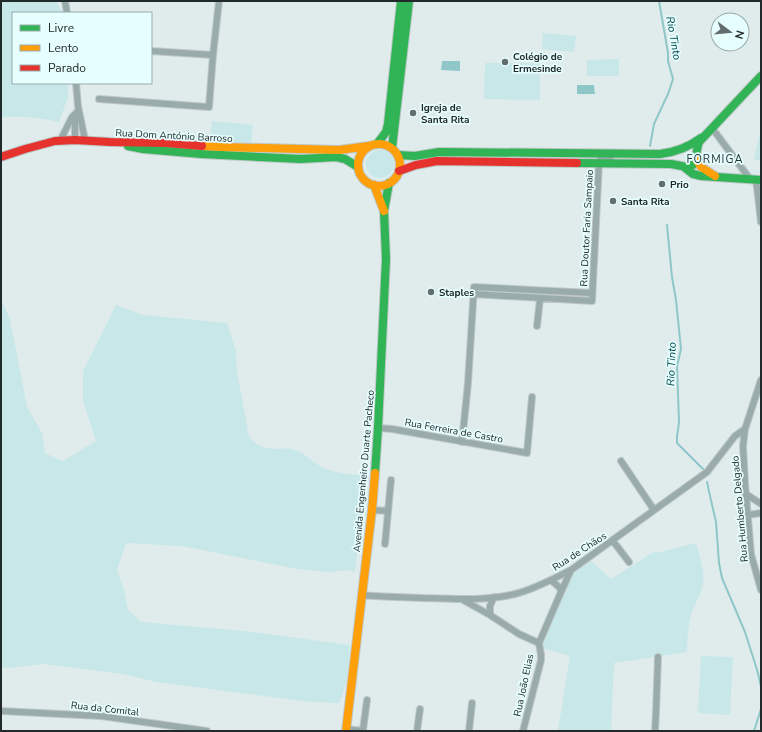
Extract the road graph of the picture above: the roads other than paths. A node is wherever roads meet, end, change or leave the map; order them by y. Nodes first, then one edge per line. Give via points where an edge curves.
1 (65, 1) edge
2 (219, 1) edge
3 (401, 1) edge
4 (409, 1) edge
5 (67, 12) edge
6 (152, 51) edge
7 (213, 55) junction
8 (761, 76) edge
9 (76, 84) edge
10 (99, 99) dead end
11 (78, 109) junction
12 (712, 128) junction
13 (704, 137) junction
14 (75, 140) junction
15 (85, 140) junction
16 (60, 141) junction
17 (110, 142) junction
18 (373, 145) junction
19 (682, 149) junction
20 (395, 151) junction
21 (579, 153) junction
22 (620, 153) junction
23 (1, 157) edge
24 (696, 157) junction
25 (599, 163) junction
26 (358, 167) junction
27 (683, 167) junction
28 (400, 171) junction
29 (720, 177) junction
30 (756, 179) edge
31 (389, 183) junction
32 (374, 185) junction
33 (384, 210) junction
34 (761, 222) edge
35 (592, 293) junction
36 (474, 294) junction
37 (540, 299) junction
38 (537, 326) dead end
39 (761, 380) edge
40 (532, 397) dead end
41 (378, 428) junction
42 (745, 429) junction
43 (462, 442) junction
44 (621, 461) dead end
45 (391, 480) dead end
46 (746, 494) junction
47 (761, 504) edge
48 (372, 510) junction
49 (654, 510) junction
50 (388, 511) junction
51 (761, 513) edge
52 (748, 515) junction
53 (613, 541) junction
54 (385, 544) dead end
55 (629, 562) dead end
56 (571, 570) junction
57 (551, 580) junction
58 (761, 590) edge
59 (561, 592) junction
60 (362, 595) junction
61 (494, 597) junction
62 (463, 600) junction
63 (490, 615) junction
64 (539, 643) junction
65 (658, 657) dead end
66 (368, 700) dead end
67 (472, 703) dead end
68 (420, 709) dead end
69 (1, 711) edge
70 (346, 730) edge
71 (207, 731) edge
72 (363, 731) edge
73 (417, 731) edge
74 (469, 731) edge
75 (523, 731) edge
76 (655, 731) edge

1 - 5 street
2 - 7 street
3 - 18 main road via 388,124 386,132
4 - 20 main road via 394,126
6 - 7 street
7 - 10 street via 209,107
8 - 12 main road
9 - 11 street
11 - 14 street
11 - 15 street
11 - 16 street
12 - 13 main road
12 - 30 street
13 - 19 main road
13 - 24 main road via 697,146
14 - 15 main road
14 - 16 main road
15 - 17 main road
16 - 23 main road
17 - 18 main road, Rua Dom António Barroso via 343,150
17 - 26 main road, Rua Dom António Barroso via 143,149 201,154 301,159 336,157
18 - 20 main road via 385,145
18 - 26 main road via 363,152
19 - 22 main road via 660,154
19 - 24 main road via 692,150
19 - 27 main road via 677,158
20 - 21 main road via 415,156 439,152
20 - 28 main road via 400,162
21 - 22 main road
21 - 25 street via 585,157 597,158
22 - 25 street via 601,158
24 - 27 main road via 693,165
24 - 29 main road via 697,163 703,169
25 - 27 main road via 671,164
25 - 28 main road via 437,162 416,165
25 - 35 street, Rua Doutor Faria Sampaio
26 - 32 main road via 366,181
27 - 29 main road via 696,175
28 - 31 main road
29 - 30 main road
30 - 34 street
31 - 32 main road via 382,186
31 - 33 main road, Avenida Engenheiro Duarte Pacheco
32 - 33 main road, Avenida Engenheiro Duarte Pacheco
33 - 41 main road, Avenida Engenheiro Duarte Pacheco via 386,259
35 - 36 street, Rua Doutor Faria Sampaio via 474,287
35 - 37 street, Rua Doutor Faria Sampaio via 592,301
36 - 37 street, Rua Doutor Faria Sampaio
36 - 43 street
37 - 38 street
39 - 42 street, Rua Humberto Delgado
40 - 43 street, Rua Ferreira de Castro via 527,453
41 - 43 street, Rua Ferreira de Castro
41 - 48 main road, Avenida Engenheiro Duarte Pacheco
42 - 46 street, Rua Humberto Delgado via 743,446
42 - 49 street, Rua de Chãos via 734,436 707,472
44 - 49 street
45 - 50 street
46 - 47 street
46 - 52 street, Rua Humberto Delgado
48 - 50 street
48 - 60 main road, Avenida Engenheiro Duarte Pacheco
49 - 53 street, Rua de Chãos
50 - 54 street
51 - 52 street
52 - 58 street, Rua Humberto Delgado via 751,554
53 - 55 street
53 - 56 street, Rua de Chãos
56 - 57 street, Rua de Chãos
56 - 59 street
57 - 59 street
57 - 61 street, Rua de Chãos via 515,594
59 - 64 street
60 - 62 street, Rua de Chãos
60 - 70 main road, Avenida Engenheiro Duarte Pacheco
61 - 62 street, Rua de Chãos
61 - 63 street
62 - 63 street
63 - 64 street via 519,634
64 - 75 street, Rua João Elias via 541,660
65 - 76 street
66 - 72 street
67 - 74 street
68 - 73 street
69 - 71 street, Rua da Comital via 101,716
70 - 72 street

